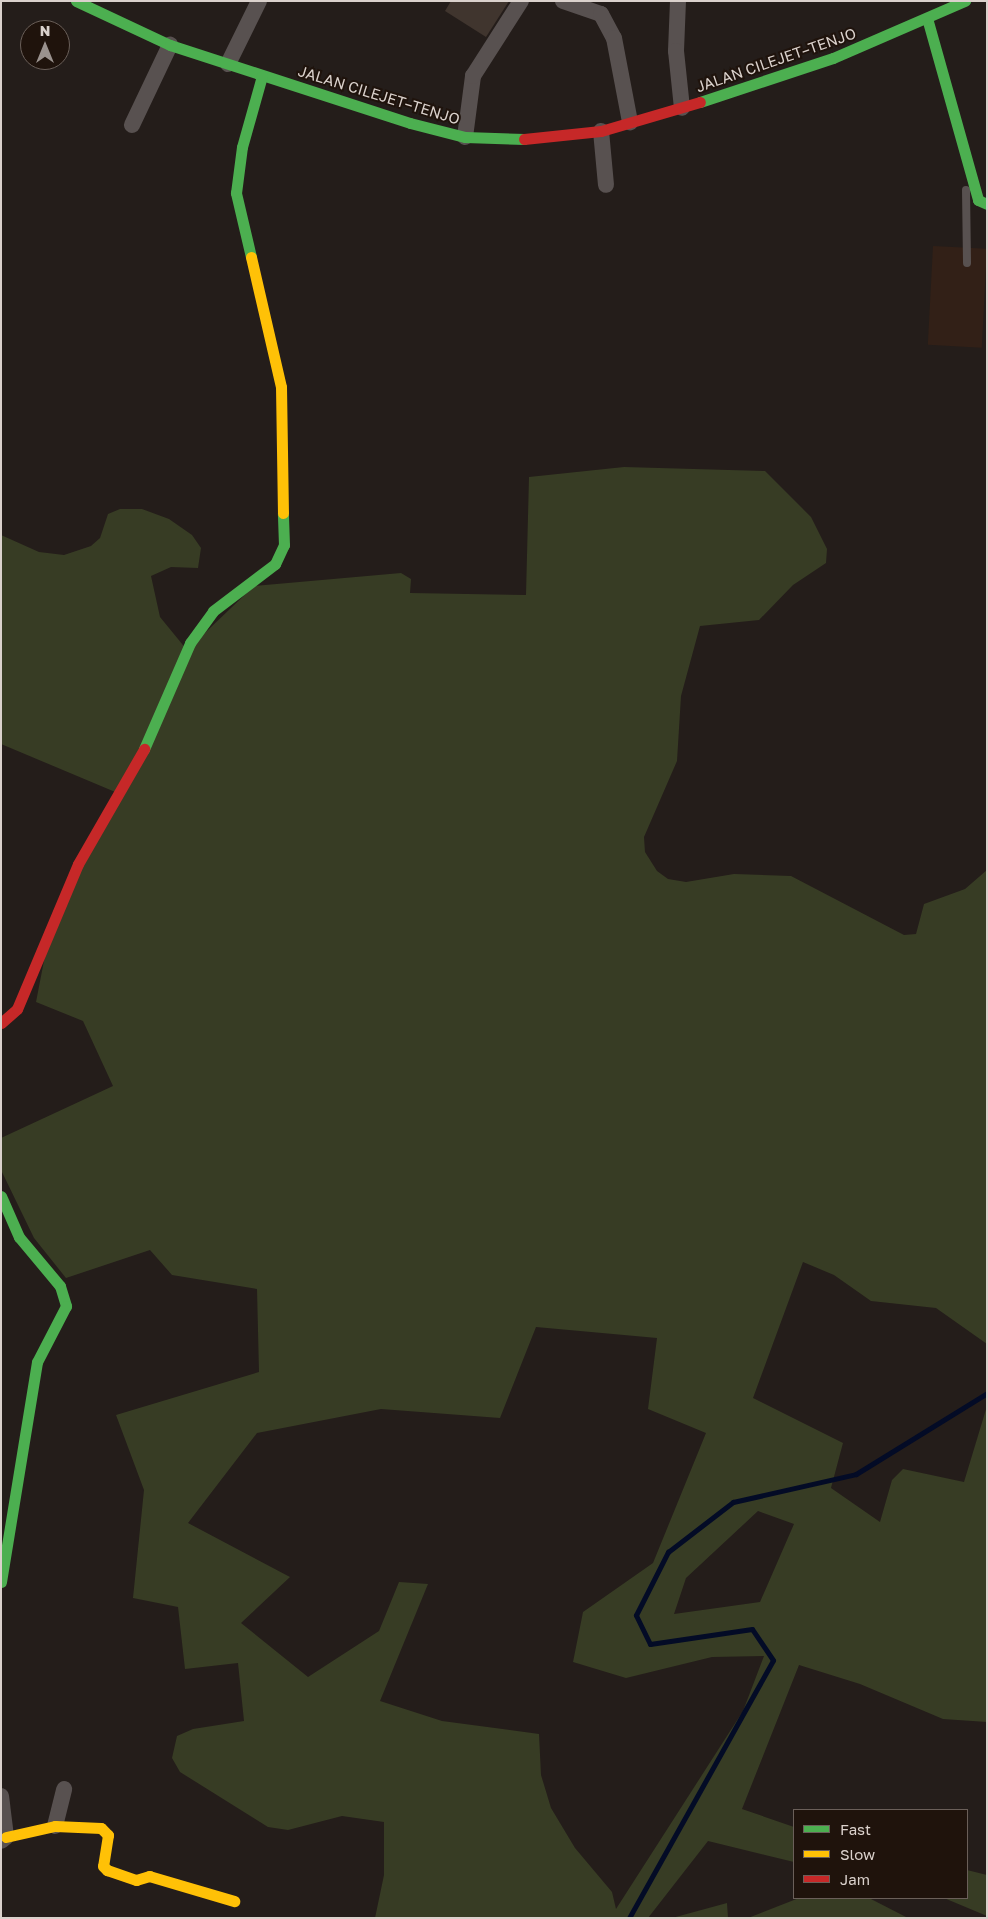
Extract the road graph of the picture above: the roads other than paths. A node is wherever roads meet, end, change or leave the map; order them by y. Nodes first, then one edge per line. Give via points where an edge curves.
1 (76, 1) edge
2 (259, 1) edge
3 (521, 1) edge
4 (563, 1) edge
5 (678, 1) edge
6 (965, 1) edge
7 (927, 18) junction
8 (170, 45) junction
9 (228, 64) junction
10 (262, 76) junction
11 (682, 108) junction
12 (630, 122) junction
13 (132, 125) dead end
14 (601, 130) junction
15 (465, 137) junction
16 (971, 177) junction
17 (606, 185) dead end
18 (987, 204) edge
19 (967, 263) dead end
20 (1, 1023) edge
21 (1, 1196) edge
22 (1, 1582) edge
23 (64, 1789) dead end
24 (1, 1796) edge
25 (55, 1826) junction
26 (4, 1839) edge
27 (234, 1901) dead end

1 - 8 street, JALAN CILEJET–TENJO
2 - 9 street
3 - 15 street via 473,76
4 - 12 street via 601,14 614,38
5 - 11 street via 676,52
6 - 7 street, JALAN CILEJET–TENJO
7 - 11 street, JALAN CILEJET–TENJO via 833,58
7 - 16 street
8 - 9 street, JALAN CILEJET–TENJO
8 - 13 street
9 - 10 street, JALAN CILEJET–TENJO
10 - 15 street, JALAN CILEJET–TENJO
10 - 20 street via 242,147 236,194 281,387 284,545 275,564 213,611 190,643 154,731 78,864 17,1009
11 - 12 street, JALAN CILEJET–TENJO
12 - 14 street, JALAN CILEJET–TENJO
14 - 15 street, JALAN CILEJET–TENJO via 516,140
14 - 17 street
16 - 18 street via 978,200
16 - 19 lane via 966,185
21 - 22 street via 19,1238 60,1286 66,1306 37,1362
23 - 25 street
24 - 26 street
25 - 26 street
25 - 27 street via 106,1831 103,1866 107,1870 136,1880 149,1876

